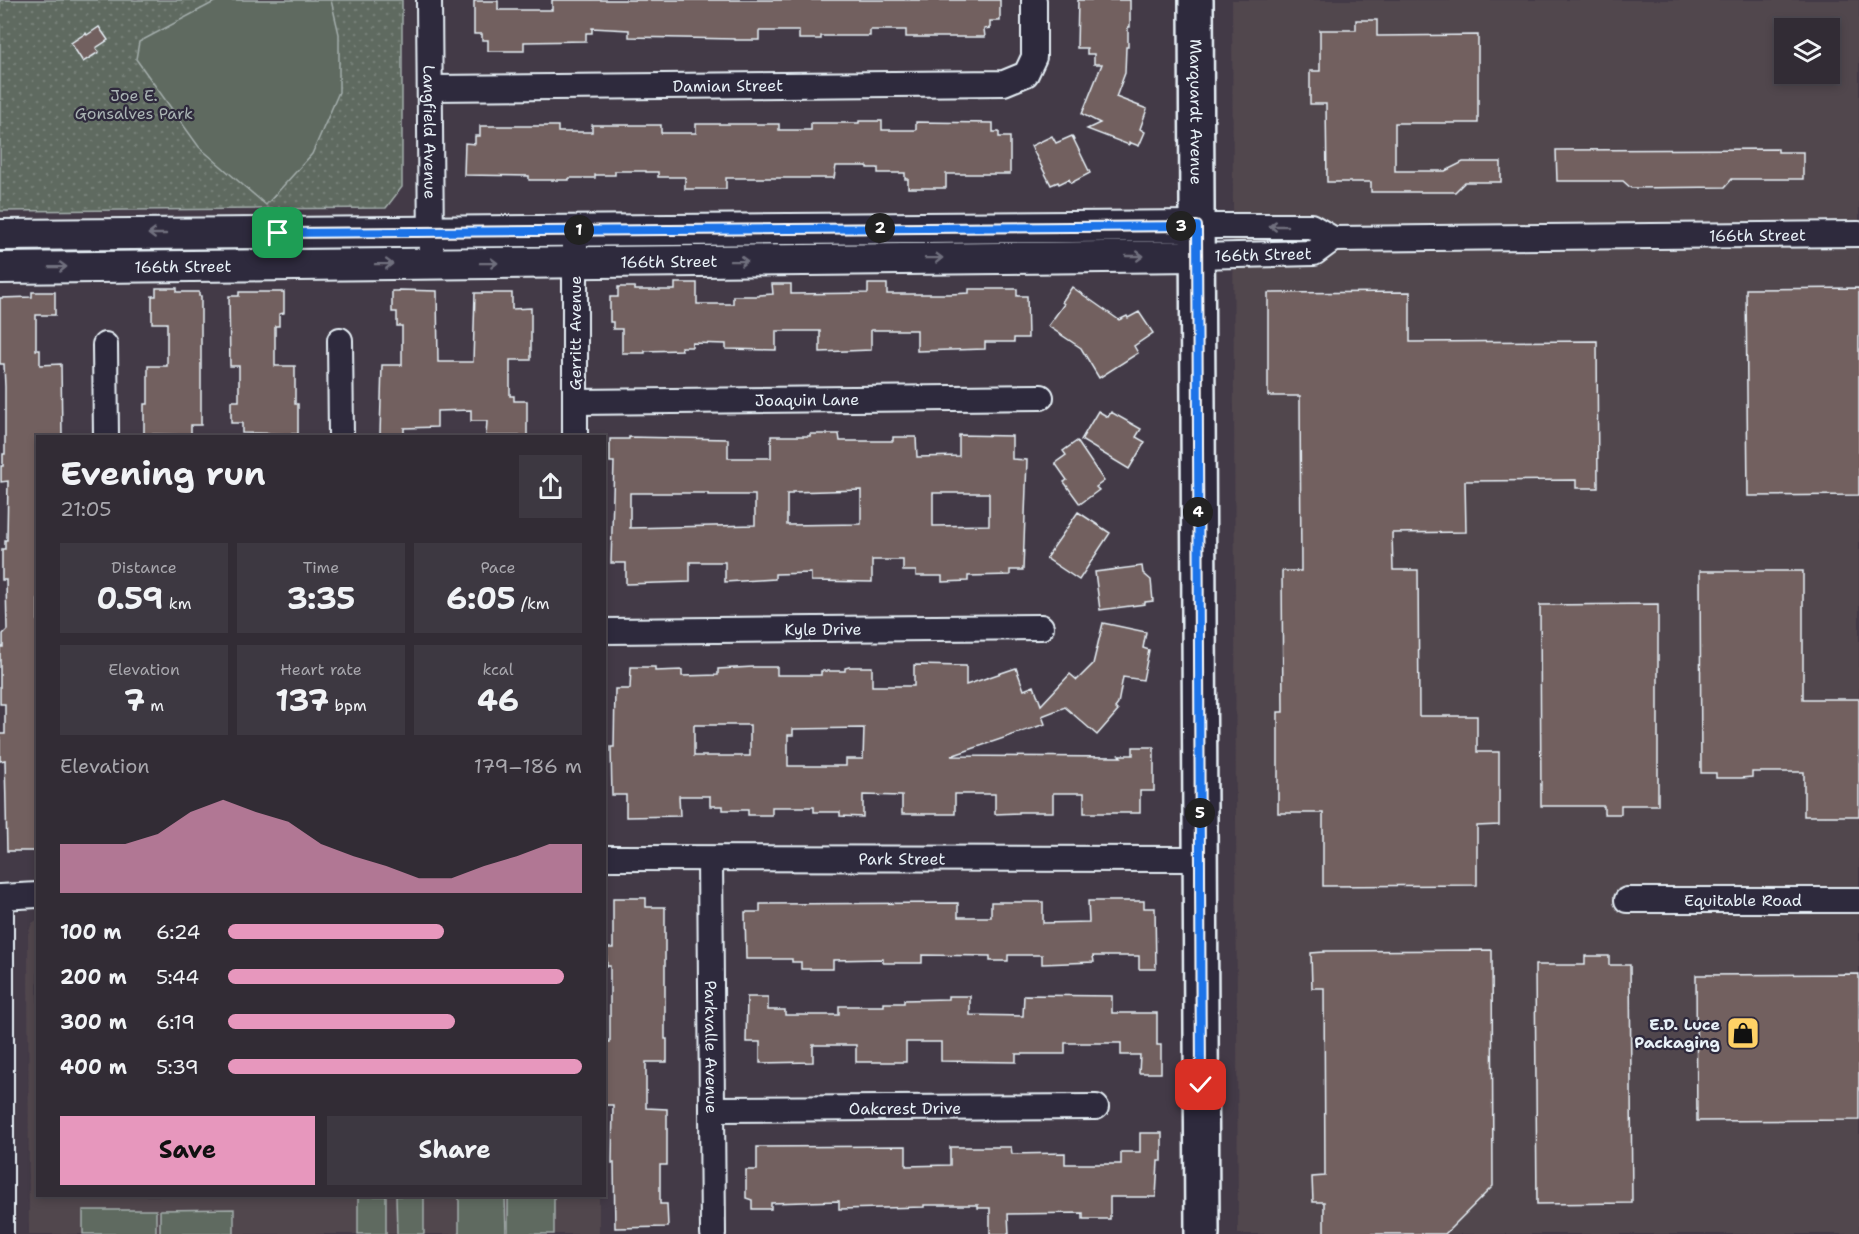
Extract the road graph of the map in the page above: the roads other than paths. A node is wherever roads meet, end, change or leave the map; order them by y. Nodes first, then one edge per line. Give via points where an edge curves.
1 (429, 0) edge
2 (1034, 0) edge
3 (1196, 0) edge
4 (430, 88) junction
5 (575, 230) junction
6 (430, 231) junction
7 (1859, 234) edge
8 (0, 235) edge
9 (1197, 241) junction
10 (575, 262) junction
11 (431, 264) junction
12 (0, 268) edge
13 (340, 340) dead end
14 (105, 345) dead end
15 (1041, 397) dead end
16 (575, 402) junction
17 (106, 435) edge
18 (341, 435) edge
19 (576, 435) edge
20 (1041, 627) dead end
21 (606, 631) edge
22 (606, 858) edge
23 (710, 859) junction
24 (1200, 859) junction
25 (36, 895) edge
26 (1, 897) edge
27 (1627, 900) dead end
28 (1859, 900) edge
29 (1096, 1107) dead end
30 (713, 1109) junction
31 (1, 1234) edge
32 (713, 1234) edge
33 (1202, 1234) edge

1 - 4 street, Langfield Avenue
2 - 4 street, Damian Street via 1034,57 1026,74 1004,83
3 - 9 main road, Marquardt Avenue
4 - 6 street, Langfield Avenue
5 - 6 street, 166th Street
5 - 9 street, 166th Street
5 - 10 street, Gerritt Avenue
6 -> 8 street, 166th Street
6 - 11 street, Langfield Avenue
7 - 9 street, 166th Street via 1333,239 1311,226
10 -> 9 street, 166th Street
9 - 24 main road, Marquardt Avenue
11 -> 10 street, 166th Street
10 - 16 street, Gerritt Avenue
12 -> 11 street, 166th Street
13 - 18 street
14 - 17 street
15 - 16 street, Joaquin Lane
16 - 19 street, Gerritt Avenue
20 - 21 street, Kyle Drive
22 - 23 street, Park Street
23 - 24 street, Park Street
23 - 30 street, Parkvalle Avenue
24 - 33 main road, Marquardt Avenue
25 - 26 street
26 - 31 street
27 - 28 street, Equitable Road
29 - 30 street, Oakcrest Drive
30 - 32 street, Parkvalle Avenue

